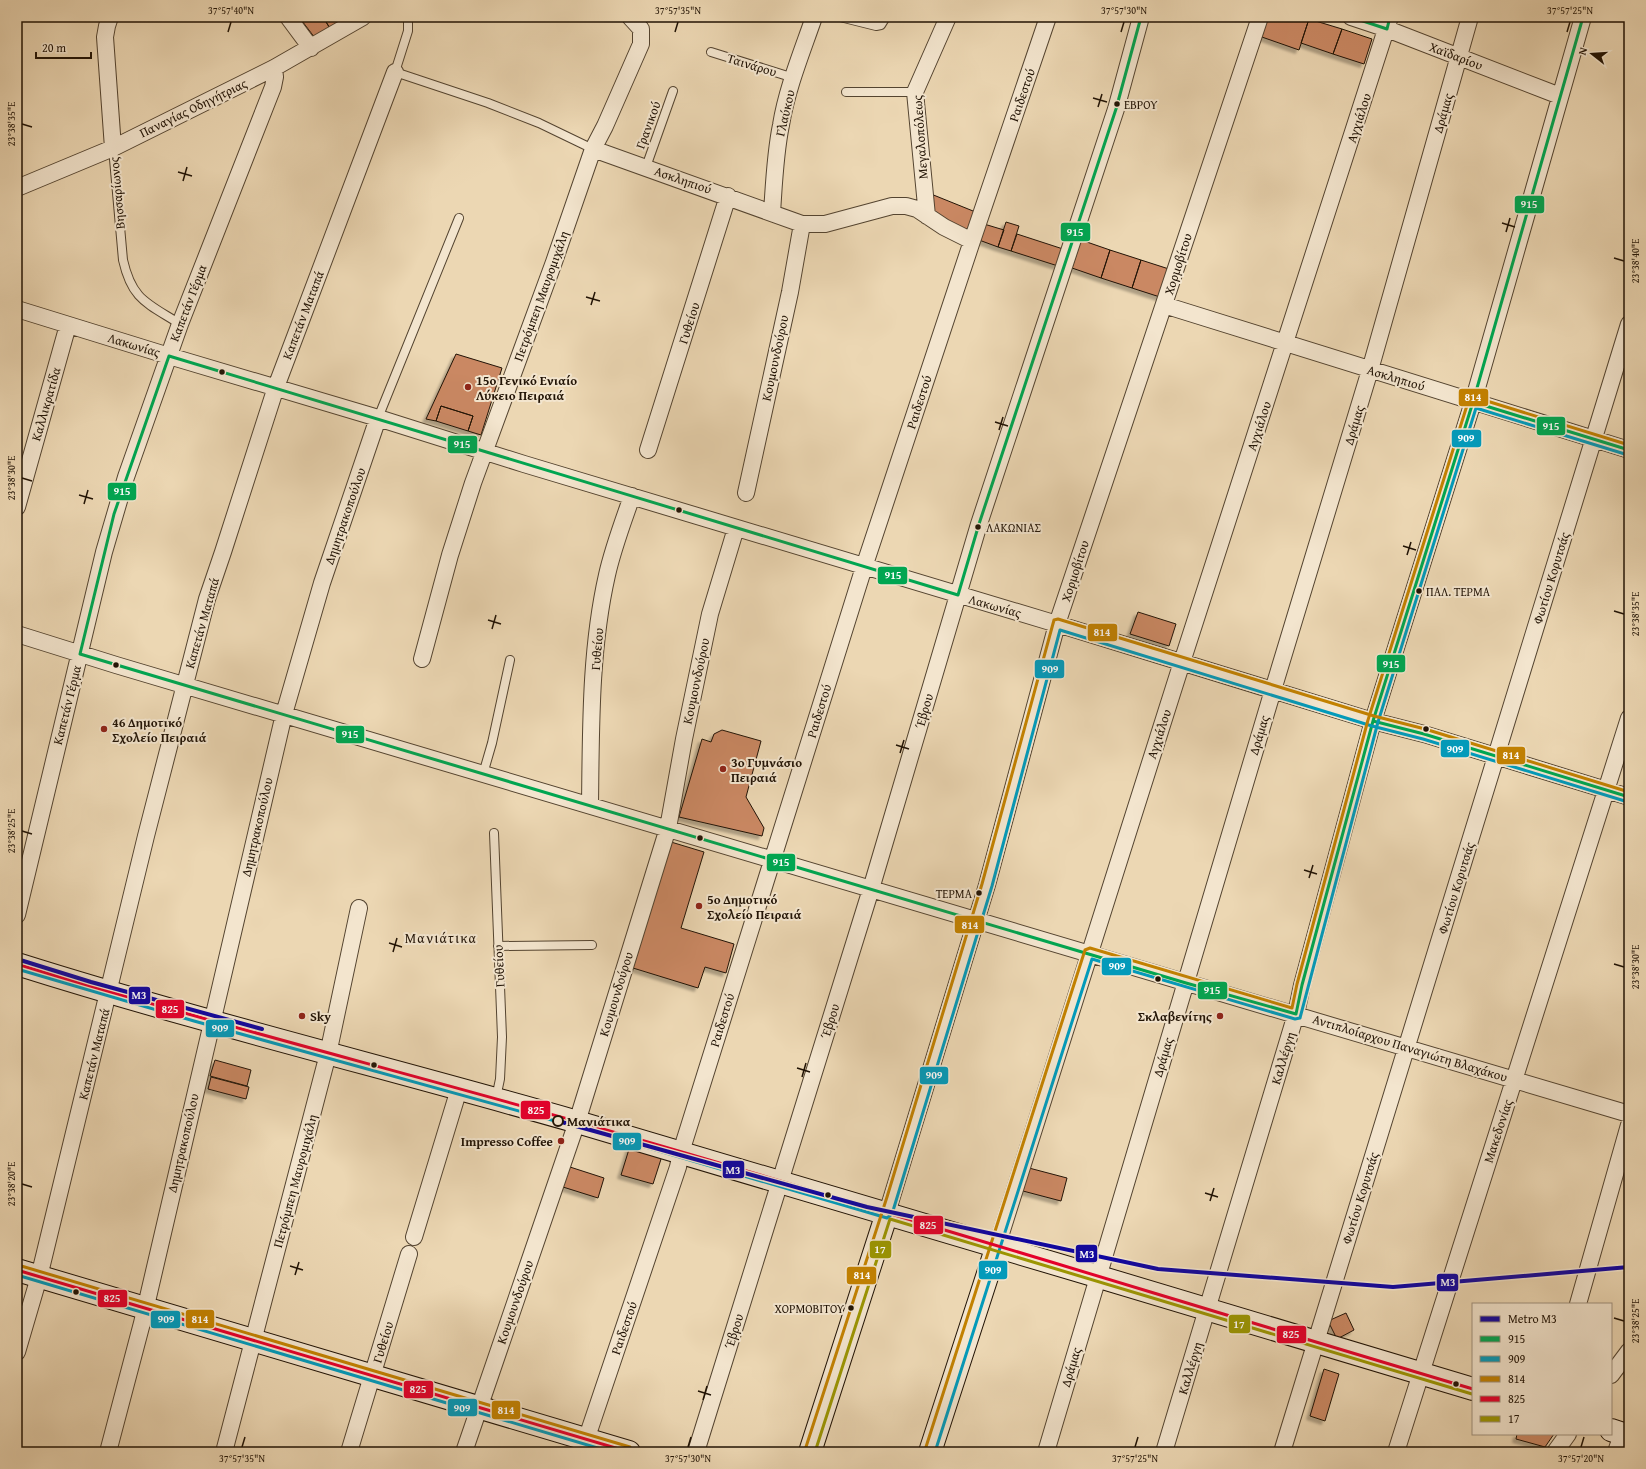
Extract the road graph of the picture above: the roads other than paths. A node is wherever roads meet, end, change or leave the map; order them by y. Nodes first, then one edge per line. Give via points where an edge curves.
1 (110, 17) edge
2 (288, 17) edge
3 (363, 17) edge
4 (408, 17) edge
5 (814, 17) edge
6 (840, 17) edge
7 (886, 17) edge
8 (948, 17) edge
9 (1048, 17) edge
10 (1141, 17) edge
11 (1260, 17) edge
12 (1351, 17) edge
13 (1470, 17) edge
14 (1584, 17) edge
15 (636, 23) edge
16 (1388, 23) edge
17 (311, 48) junction
18 (711, 52) dead end
19 (1459, 57) junction
20 (274, 68) junction
21 (395, 72) junction
22 (794, 78) junction
23 (673, 91) dead end
24 (846, 92) dead end
25 (915, 92) junction
26 (1560, 96) junction
27 (113, 148) junction
28 (593, 149) junction
29 (646, 167) junction
30 (17, 188) edge
31 (728, 196) junction
32 (772, 213) junction
33 (927, 216) junction
34 (459, 218) dead end
35 (802, 224) junction
36 (972, 242) junction
37 (1164, 305) junction
38 (17, 309) edge
39 (180, 324) junction
40 (1629, 324) edge
41 (68, 325) junction
42 (1286, 343) junction
43 (169, 356) junction
44 (1370, 370) junction
45 (276, 387) junction
46 (1473, 402) junction
47 (378, 418) junction
48 (1594, 440) junction
49 (648, 450) dead end
50 (1629, 450) edge
51 (485, 451) junction
52 (746, 493) dead end
53 (632, 496) junction
54 (17, 507) edge
55 (736, 528) junction
56 (864, 567) junction
57 (958, 595) junction
58 (1057, 624) junction
59 (17, 634) edge
60 (80, 654) junction
61 (422, 659) dead end
62 (510, 660) dead end
63 (1182, 662) junction
64 (185, 685) junction
65 (1273, 690) junction
66 (284, 714) junction
67 (1629, 718) edge
68 (1373, 721) junction
69 (1496, 756) junction
70 (483, 774) junction
71 (1606, 790) junction
72 (1629, 797) edge
73 (590, 805) junction
74 (668, 828) junction
75 (494, 833) dead end
76 (773, 859) junction
77 (871, 889) junction
78 (359, 908) dead end
79 (17, 915) edge
80 (977, 920) junction
81 (592, 945) dead end
82 (498, 946) junction
83 (1089, 954) junction
84 (17, 964) edge
85 (1186, 983) junction
86 (109, 993) junction
87 (1296, 1014) junction
88 (211, 1021) junction
89 (1406, 1047) junction
90 (328, 1054) junction
91 (1515, 1079) junction
92 (459, 1089) junction
93 (496, 1099) junction
94 (1629, 1114) edge
95 (577, 1122) junction
96 (1629, 1125) edge
97 (681, 1152) junction
98 (780, 1180) junction
99 (887, 1213) junction
100 (414, 1237) dead end
101 (997, 1246) junction
102 (409, 1254) dead end
103 (17, 1270) edge
104 (1098, 1276) junction
105 (40, 1277) junction
106 (1578, 1303) edge
107 (145, 1308) junction
108 (1208, 1309) junction
109 (254, 1340) junction
110 (1316, 1342) junction
111 (1629, 1351) edge
112 (17, 1352) edge
113 (1421, 1374) junction
114 (372, 1375) junction
115 (1612, 1375) edge
116 (1472, 1389) edge
117 (479, 1407) junction
118 (1567, 1435) edge
119 (584, 1446) edge
120 (108, 1452) edge
121 (224, 1452) edge
122 (349, 1452) edge
123 (464, 1452) edge
124 (629, 1452) edge
125 (696, 1452) edge
126 (810, 1452) edge
127 (930, 1452) edge
128 (1046, 1452) edge
129 (1164, 1452) edge
130 (1282, 1452) edge
131 (1396, 1452) edge
132 (1555, 1452) edge

1 - 27 street, Βησσαρίωνος via 105,37
2 - 17 street
3 - 17 street, Παναγίας Οδηγήτριας
4 - 21 lane via 408,30
5 - 22 street, Γλαύκου
6 - 7 lane via 876,26 881,25
8 - 25 street, Μεγαλοπόλεως
9 - 36 street, Ραιδεστού
10 - 57 street, Έβρου via 1116,109
11 - 37 street, Χορμοβίτου
12 - 16 street, Χαϊδαρίου
13 - 19 street, Δράμας
14 - 26 street, Καλλέργη
15 - 28 street, Πετρόμπεη Μαυρομιχάλη via 641,44 639,50
16 - 19 street, Χαϊδαρίου
16 - 42 street, Αγχιάλου
17 - 20 street, Παναγίας Οδηγήτριας
18 - 22 lane, Ταινάρου
19 - 26 street, Χαϊδαρίου
19 - 44 street, Δράμας
20 - 27 street, Παναγίας Οδηγήτριας
20 - 39 street, Καπετάν Γέρμα via 273,88
21 - 28 lane, Ασκληπιού via 488,103 539,123
21 - 45 street, Καπετάν Ματαπά
22 - 32 street, Γλαύκου via 781,125
23 - 29 lane, Γρανικού
24 - 25 lane
25 - 33 street, Μεγαλοπόλεως
26 - 46 street, Καλλέργη
27 - 30 street, Παναγίας Οδηγήτριας
27 - 39 lane, Βησσαρίωνος via 126,276 140,299
28 - 29 street, Ασκληπιού
28 - 51 street, Πετρόμπεη Μαυρομιχάλη
29 - 31 street, Ασκληπιού
31 - 32 street, Ασκληπιού
31 - 49 street, Γυθείου
32 - 35 street, Ασκληπιού
33 - 35 street, Ασκληπιού via 917,209 892,206 824,224
33 - 36 street, Ασκληπιού
34 - 47 lane, Δημητρακοπούλου
35 - 52 street, Κουμουνδούρου via 790,292
36 - 56 street, Ραιδεστού
37 - 42 street, Ασκληπιού
37 - 58 street, Χορμοβίτου
38 - 41 street, Λακωνίας
39 - 43 street, Καπετάν Γέρμα
40 - 48 street, Φωτίου Κορυτσάς
41 - 43 street, Λακωνίας
41 - 54 street, Καλλικρατίδα
42 - 44 street, Ασκληπιού
42 - 63 street, Αγχιάλου
43 - 45 street, Λακωνίας
43 - 60 street, Καπετάν Γέρμα via 114,514
44 - 46 street, Ασκληπιού
44 - 65 street, Δράμας
45 - 47 street, Λακωνίας
45 - 64 street, Καπετάν Ματαπά via 207,599
46 - 48 street, Ασκληπιού
46 - 68 street, Καλλέργη
47 - 51 street, Λακωνίας
47 - 66 street, Δημητρακοπούλου via 322,583
48 - 50 street, Ασκληπιού
48 - 69 street, Φωτίου Κορυτσάς
51 - 53 street, Λακωνίας
51 - 61 street, Πετρόμπεη Μαυρομιχάλη via 462,514
53 - 55 street, Λακωνίας
53 - 73 street, Γυθείου via 608,574 597,636
55 - 56 street, Λακωνίας
55 - 74 street, Κουμουνδούρου via 710,614
56 - 57 street, Λακωνίας
56 - 76 street, Ραιδεστού
57 - 58 street, Λακωνίας
57 - 77 street, Έβρου
58 - 63 street, Λακωνίας
58 - 80 street, Χορμοβίτου
59 - 60 street, Αντιπλοίαρχου Παναγιώτη Βλαχάκου
60 - 64 street, Αντιπλοίαρχου Παναγιώτη Βλαχάκου
60 - 79 street, Καπετάν Γέρμα
62 - 70 lane
63 - 65 street, Λακωνίας
63 - 83 street, Αγχιάλου
64 - 66 street, Αντιπλοίαρχου Παναγιώτη Βλαχάκου
64 - 86 street, Καπετάν Ματαπά
65 - 68 street, Λακωνίας
65 - 85 street, Δράμας
66 - 70 street, Αντιπλοίαρχου Παναγιώτη Βλαχάκου
66 - 88 street, Δημητρακοπούλου
67 - 71 street, Μακεδονίας
68 - 69 street, Λακωνίας
68 - 87 street, Καλλέργη
69 - 71 street, Λακωνίας
69 - 89 street, Φωτίου Κορυτσάς
70 - 73 street, Αντιπλοίαρχου Παναγιώτη Βλαχάκου
71 - 72 street, Λακωνίας
71 - 91 street, Μακεδονίας
73 - 74 street, Αντιπλοίαρχου Παναγιώτη Βλαχάκου
74 - 76 street, Αντιπλοίαρχου Παναγιώτη Βλαχάκου
74 - 95 street, Κουμουνδούρου
75 - 82 lane, Γυθείου
76 - 77 street, Αντιπλοίαρχου Παναγιώτη Βλαχάκου
76 - 97 street, Ραιδεστού
77 - 80 street, Αντιπλοίαρχου Παναγιώτη Βλαχάκου
77 - 98 street, Έβρου
78 - 90 street, Πετρόμπεη Μαυρομιχάλη
80 - 83 street, Αντιπλοίαρχου Παναγιώτη Βλαχάκου
80 - 99 street, Χορμοβίτου
81 - 82 lane
82 - 93 lane, Γυθείου via 502,1060
83 - 85 street, Αντιπλοίαρχου Παναγιώτη Βλαχάκου
83 - 101 street, Αγχιάλου
84 - 86 street
85 - 87 street, Αντιπλοίαρχου Παναγιώτη Βλαχάκου
85 - 104 street, Δράμας
86 - 88 street
86 - 105 street, Καπετάν Ματαπά
87 - 89 street, Αντιπλοίαρχου Παναγιώτη Βλαχάκου
87 - 108 street, Καλλέργη
88 - 90 street
88 - 107 street, Δημητρακοπούλου
89 - 91 street, Αντιπλοίαρχου Παναγιώτη Βλαχάκου
89 - 110 street, Φωτίου Κορυτσάς
90 - 92 street
90 - 109 street, Πετρόμπεη Μαυρομιχάλη
91 - 94 street, Αντιπλοίαρχου Παναγιώτη Βλαχάκου
91 - 113 street, Μακεδονίας
92 - 93 street
92 - 100 street
93 - 95 street
95 - 97 street
95 - 117 street, Κουμουνδούρου
96 - 106 street
97 - 98 street
97 - 119 street, Ραιδεστού
98 - 99 street
98 - 125 street, Έβρου
99 - 101 street
99 - 126 street, Χορμοβίτου
101 - 104 street
101 - 127 street, Αγχιάλου
102 - 114 street, Γυθείου
103 - 105 street
104 - 108 street
104 - 128 street, Δράμας
105 - 107 street
105 - 112 street, Καπετάν Ματαπά
107 - 109 street
107 - 120 street, Δημητρακοπούλου
108 - 110 street
108 - 129 street, Καλλέργη
109 - 114 street
109 - 121 street, Πετρόμπεη Μαυρομιχάλη
110 - 113 street
110 - 130 street, Φωτίου Κορυτσάς
111 - 115 street
113 - 116 street
113 - 131 street, Μακεδονίας
114 - 117 street
114 - 122 street, Γυθείου
117 - 119 street
117 - 123 street, Κουμουνδούρου
118 - 132 street
119 - 124 street

